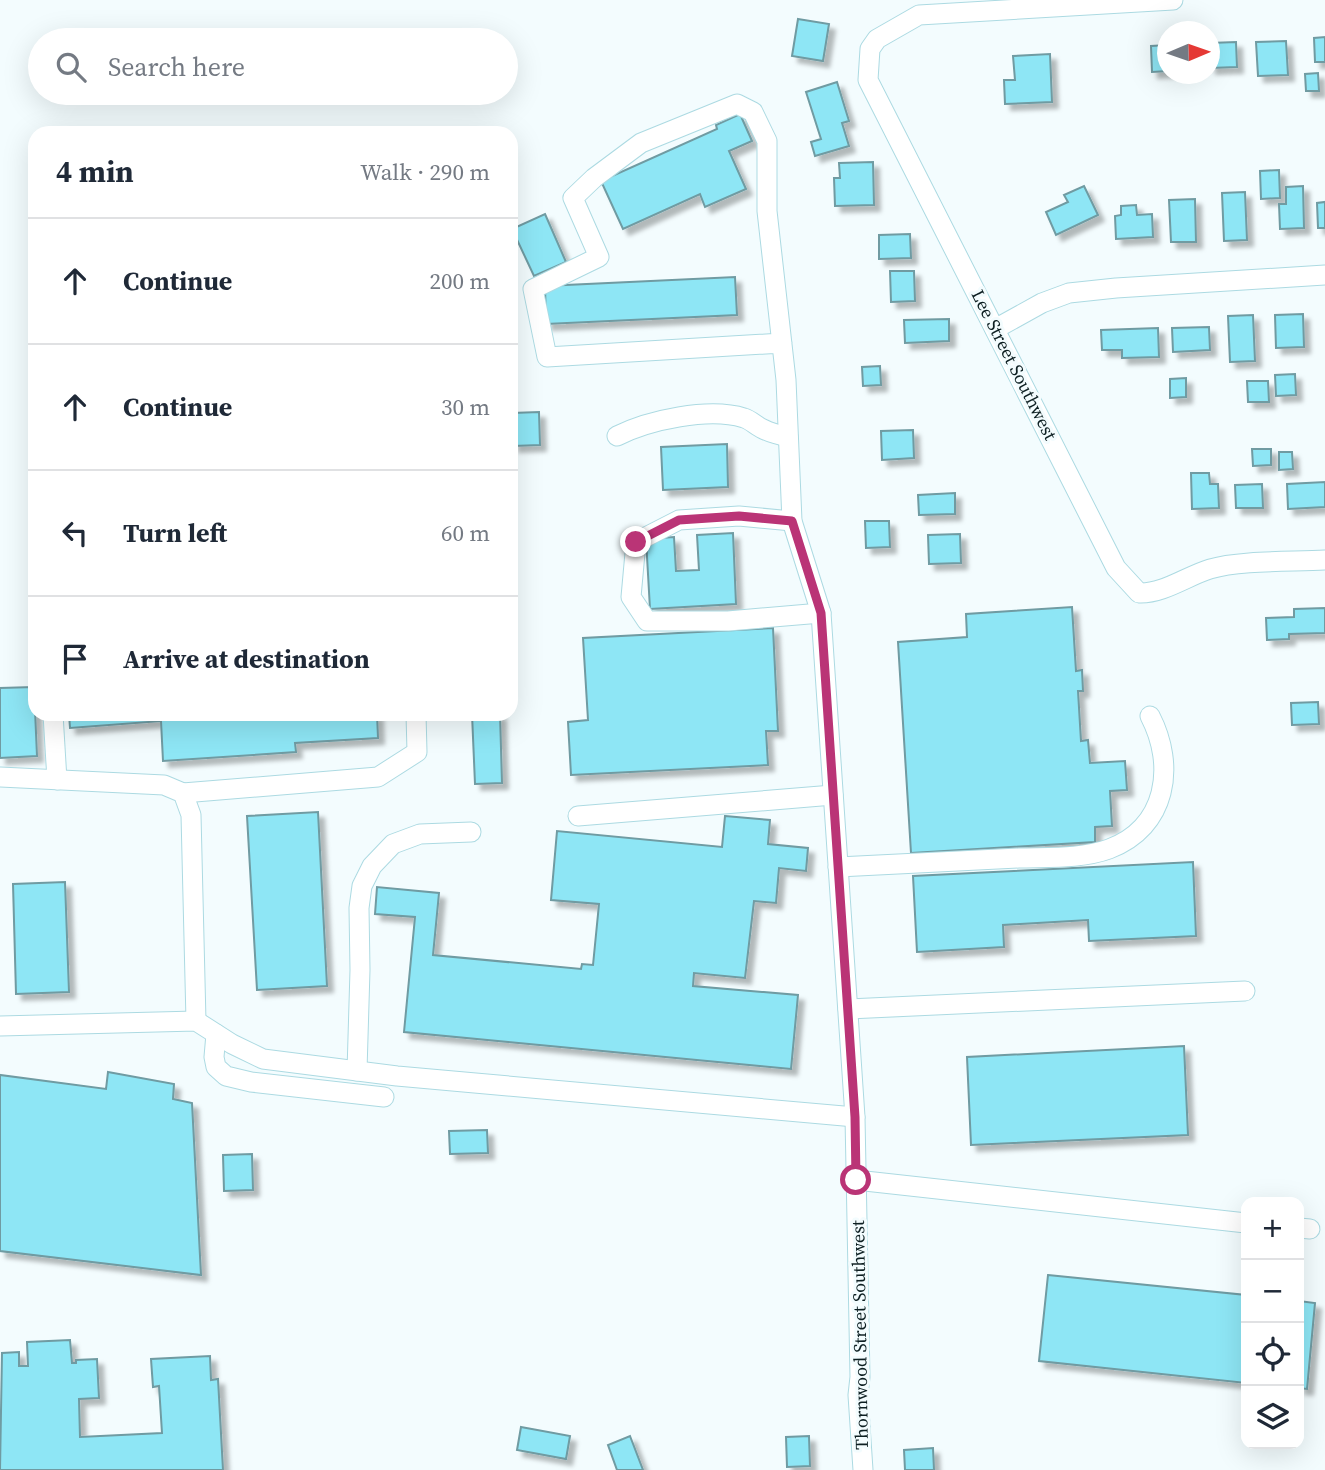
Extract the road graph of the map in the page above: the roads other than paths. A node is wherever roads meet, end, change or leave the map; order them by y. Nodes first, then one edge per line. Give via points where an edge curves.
1 (1173, 0) edge
2 (915, 7) edge
3 (1325, 275) edge
4 (995, 329) junction
5 (782, 343) junction
6 (617, 436) dead end
7 (788, 437) junction
8 (792, 521) junction
9 (1325, 560) edge
10 (821, 613) junction
11 (1150, 716) dead end
12 (53, 721) edge
13 (416, 721) edge
14 (0, 778) edge
15 (57, 780) junction
16 (183, 793) junction
17 (833, 794) junction
18 (578, 816) dead end
19 (471, 832) dead end
20 (838, 867) junction
21 (1245, 990) dead end
22 (848, 1009) junction
23 (196, 1021) junction
24 (0, 1026) edge
25 (216, 1034) junction
26 (356, 1071) junction
27 (384, 1097) dead end
28 (855, 1117) junction
29 (856, 1180) junction
30 (1241, 1222) edge
31 (863, 1470) edge

1 - 2 street
2 - 4 street, Lee Street Southwest via 870,48 867,79
3 - 4 street via 1069,293
4 - 9 street, Lee Street Southwest via 1116,568 1139,593 1150,594 1211,569
5 - 5 street, Thornwood Street Southwest via 767,211 766,141 753,112 737,104 641,143 594,178 573,198 599,257 533,289 547,357
5 - 7 street, Thornwood Street Southwest
6 - 7 street via 667,420 720,414 746,418
7 - 8 street, Thornwood Street Southwest
8 - 10 street, Thornwood Street Southwest
8 - 10 street via 739,516 679,520 636,542 631,597 647,621 728,621
10 - 17 street, Thornwood Street Southwest
11 - 20 street via 1166,763 1158,806 1133,835 1112,848 1051,857
12 - 15 street
13 - 16 street via 418,752 378,778
14 - 15 street
15 - 16 street via 164,785
16 - 23 street via 191,815
17 - 18 street
17 - 20 street, Thornwood Street Southwest
19 - 26 street via 420,834 393,844 372,866 362,886
20 - 22 street, Thornwood Street Southwest
21 - 22 street
22 - 28 street, Thornwood Street Southwest
23 - 24 street
23 - 25 street
25 - 26 street via 263,1059
25 - 27 street via 216,1067 226,1076
26 - 28 street
28 - 29 street, Thornwood Street Southwest
29 - 30 street
29 - 31 street, Thornwood Street Southwest

